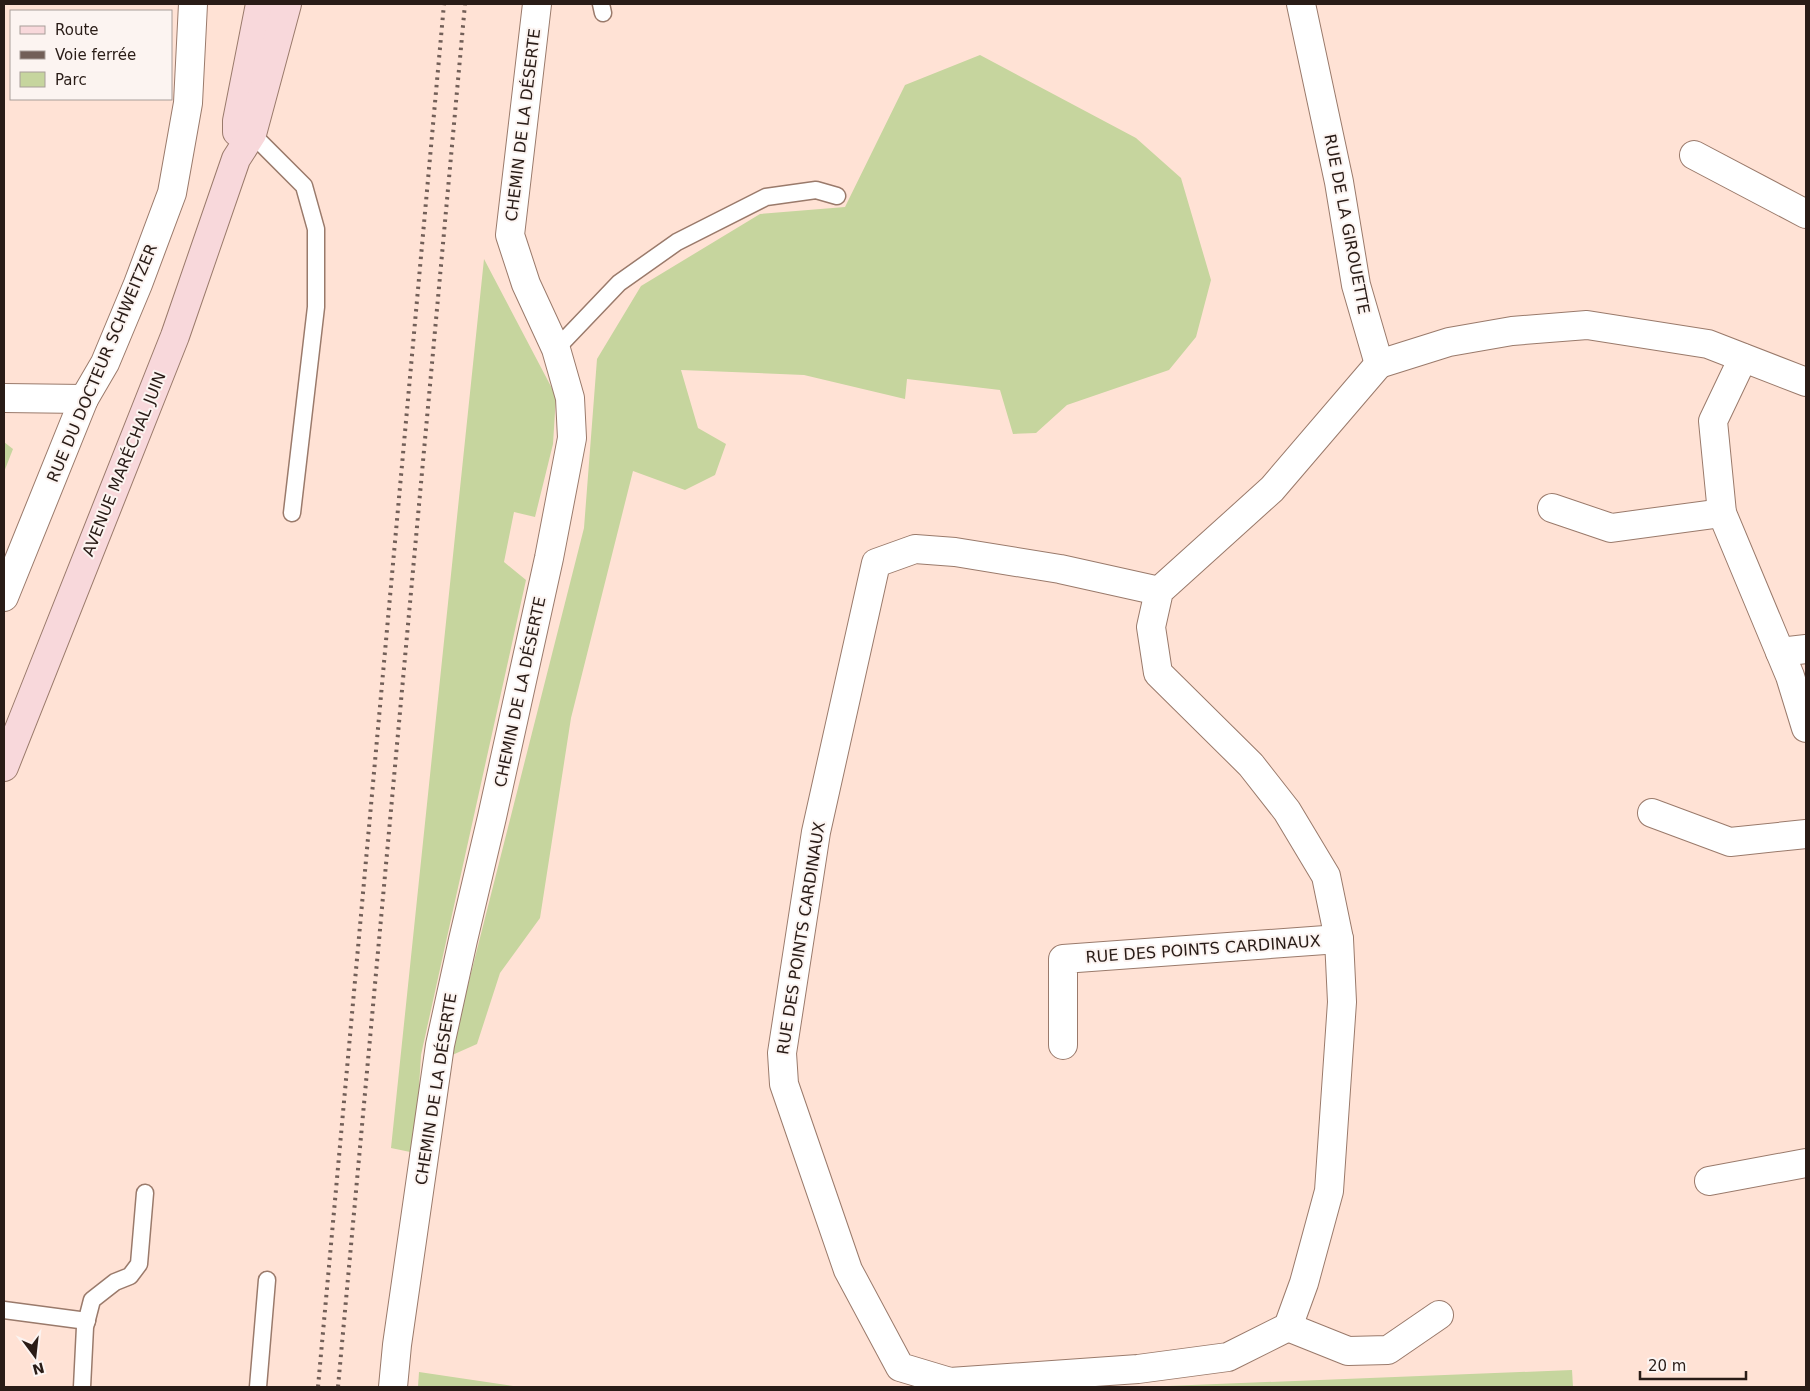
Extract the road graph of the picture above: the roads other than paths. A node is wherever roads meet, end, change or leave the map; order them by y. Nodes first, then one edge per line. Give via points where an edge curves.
1 (192, 4) edge
2 (260, 4) edge
3 (287, 4) edge
4 (537, 4) edge
5 (1301, 4) edge
6 (244, 127) junction
7 (1694, 155) dead end
8 (838, 196) dead end
9 (1806, 214) edge
10 (556, 350) junction
11 (1743, 358) junction
12 (1379, 364) junction
13 (1806, 382) edge
14 (4, 398) edge
15 (84, 399) junction
16 (1552, 508) dead end
17 (292, 513) dead end
18 (1722, 513) junction
19 (1159, 591) junction
20 (4, 597) edge
21 (1793, 651) edge
22 (1806, 728) edge
23 (4, 767) edge
24 (1652, 813) dead end
25 (1806, 834) edge
26 (1339, 939) junction
27 (1063, 1045) dead end
28 (1806, 1163) edge
29 (1708, 1181) dead end
30 (145, 1193) dead end
31 (267, 1280) dead end
32 (4, 1310) edge
33 (1439, 1315) dead end
34 (87, 1321) junction
35 (1288, 1327) junction
36 (82, 1387) edge
37 (258, 1387) edge
38 (393, 1387) edge

1 - 15 street, RUE DU DOCTEUR SCHWEITZER via 188,103 172,193 105,363
2 - 6 main road, AVENUE MARÉCHAL JUIN
3 - 6 main road, AVENUE MARÉCHAL JUIN
4 - 10 street, CHEMIN DE LA DÉSERTE via 510,235 526,284
5 - 12 street, RUE DE LA GIROUETTE via 1339,182 1356,285
6 - 17 lane via 304,186 316,228 316,306
6 - 23 main road, AVENUE MARÉCHAL JUIN via 175,336
7 - 9 street
8 - 10 lane via 816,190 766,197 677,242 618,283
10 - 38 street, CHEMIN DE LA DÉSERTE via 570,398 572,438 549,558 440,1045
11 - 12 street via 1708,344 1587,324 1512,331 1449,342
11 - 13 street
11 - 18 street via 1713,421
12 - 19 street via 1272,489
14 - 15 street
15 - 20 street, RUE DU DOCTEUR SCHWEITZER
16 - 18 street via 1612,528
18 - 21 street
19 - 26 street, RUE DES POINTS CARDINAUX via 1151,626 1158,673 1251,765 1287,811 1326,876
19 - 35 street, RUE DES POINTS CARDINAUX via 1060,569 955,552 915,549 876,563 816,832 782,1053 784,1084 848,1270 900,1367 950,1382 1138,1369 1228,1357
21 - 22 street via 1790,676
24 - 25 street via 1730,842
26 - 27 street, RUE DES POINTS CARDINAUX via 1063,960
26 - 35 street, RUE DES POINTS CARDINAUX via 1342,1002 1329,1191 1304,1283
28 - 29 street
30 - 34 lane via 139,1264 130,1276 115,1282 92,1300
31 - 37 lane
32 - 34 lane
33 - 35 street via 1388,1350 1348,1351
34 - 36 lane

